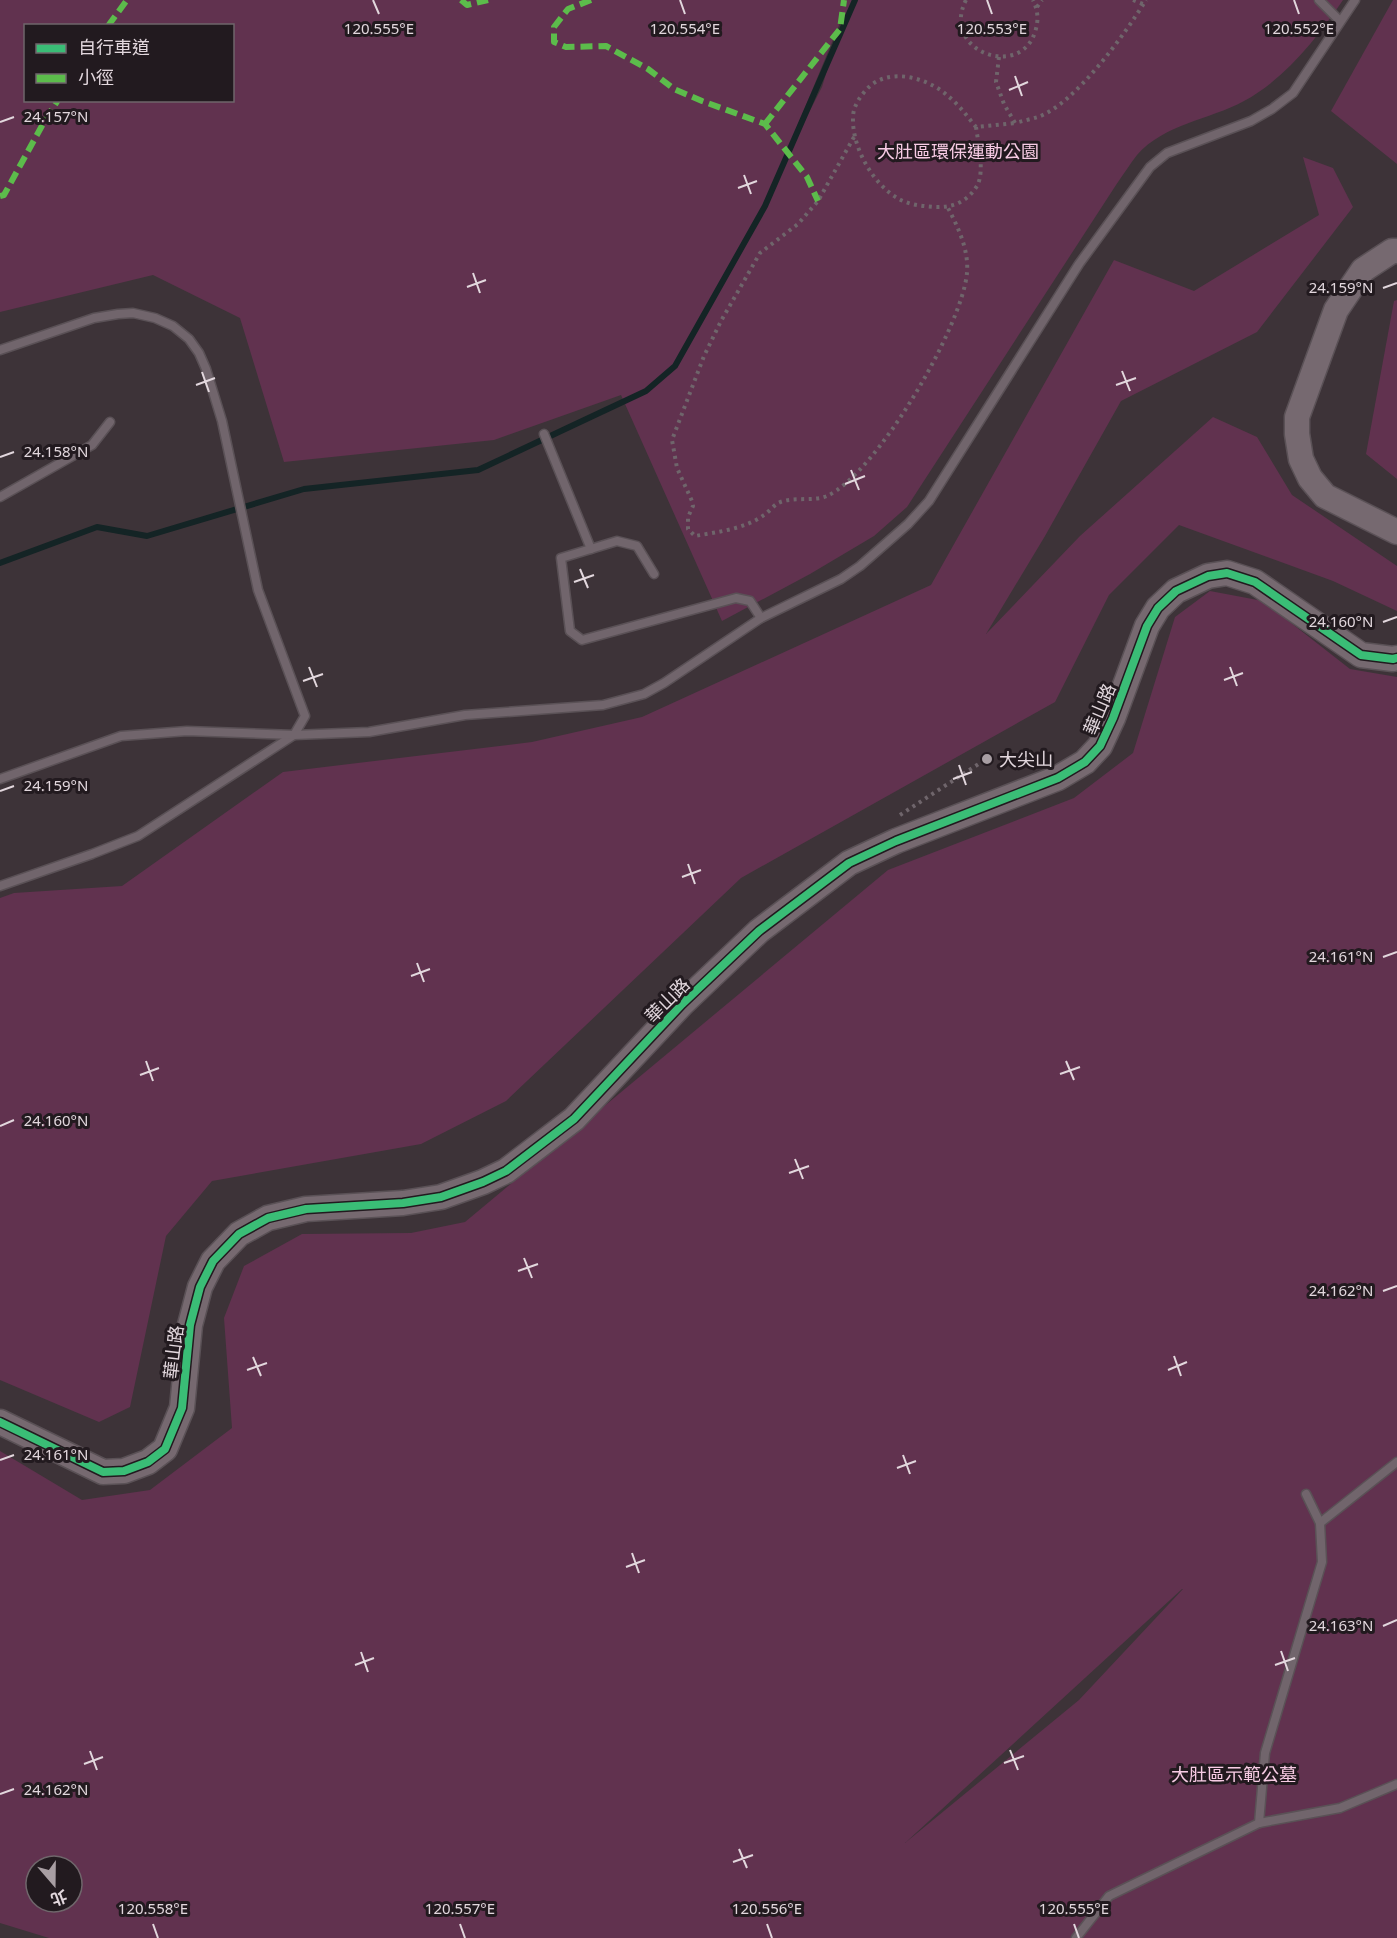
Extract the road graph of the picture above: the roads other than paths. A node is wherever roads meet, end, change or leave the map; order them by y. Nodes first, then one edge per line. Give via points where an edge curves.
1 (1319, 0) edge
2 (1355, 0) edge
3 (1340, 21) junction
4 (1397, 251) edge
5 (0, 350) edge
6 (110, 422) dead end
7 (544, 434) dead end
8 (0, 496) edge
9 (1397, 531) edge
10 (591, 549) junction
11 (654, 574) dead end
12 (761, 618) junction
13 (1397, 658) edge
14 (294, 735) junction
15 (0, 779) edge
16 (0, 886) edge
17 (0, 1422) edge
18 (1397, 1462) edge
19 (1306, 1494) dead end
20 (1320, 1523) junction
21 (1397, 1784) edge
22 (1259, 1823) junction
23 (1076, 1938) edge

1 - 3 lane
2 - 3 lane
3 - 12 lane via 1293,93 1251,121 1167,153 1150,167 1079,264 929,501 908,524 841,579
4 - 9 street via 1363,270 1336,310 1297,417 1301,459 1325,496
5 - 14 lane via 94,318 133,313 173,326 189,339 206,369 222,421 258,590 305,716
6 - 8 lane via 92,445
7 - 10 lane
10 - 11 lane via 617,541 637,546
10 - 12 lane via 561,558 570,631 582,640 736,598 750,601
12 - 14 lane via 664,683 644,694 603,705 465,715 369,732
13 - 17 street, 華山路 via 1361,654 1255,582 1227,573 1208,576 1176,591 1158,608 1147,626 1113,718 1100,746 1085,762 1059,778 849,862 759,932 682,1004 574,1119 506,1171 441,1197 306,1209 268,1218 239,1234 213,1262 200,1287 190,1325 182,1408 165,1449 148,1462 124,1471 103,1472
14 - 15 lane via 187,731 120,736
14 - 16 lane via 138,836
18 - 20 lane
19 - 20 lane
20 - 22 lane via 1322,1562 1265,1753
21 - 22 lane via 1340,1808
22 - 23 lane via 1109,1896

